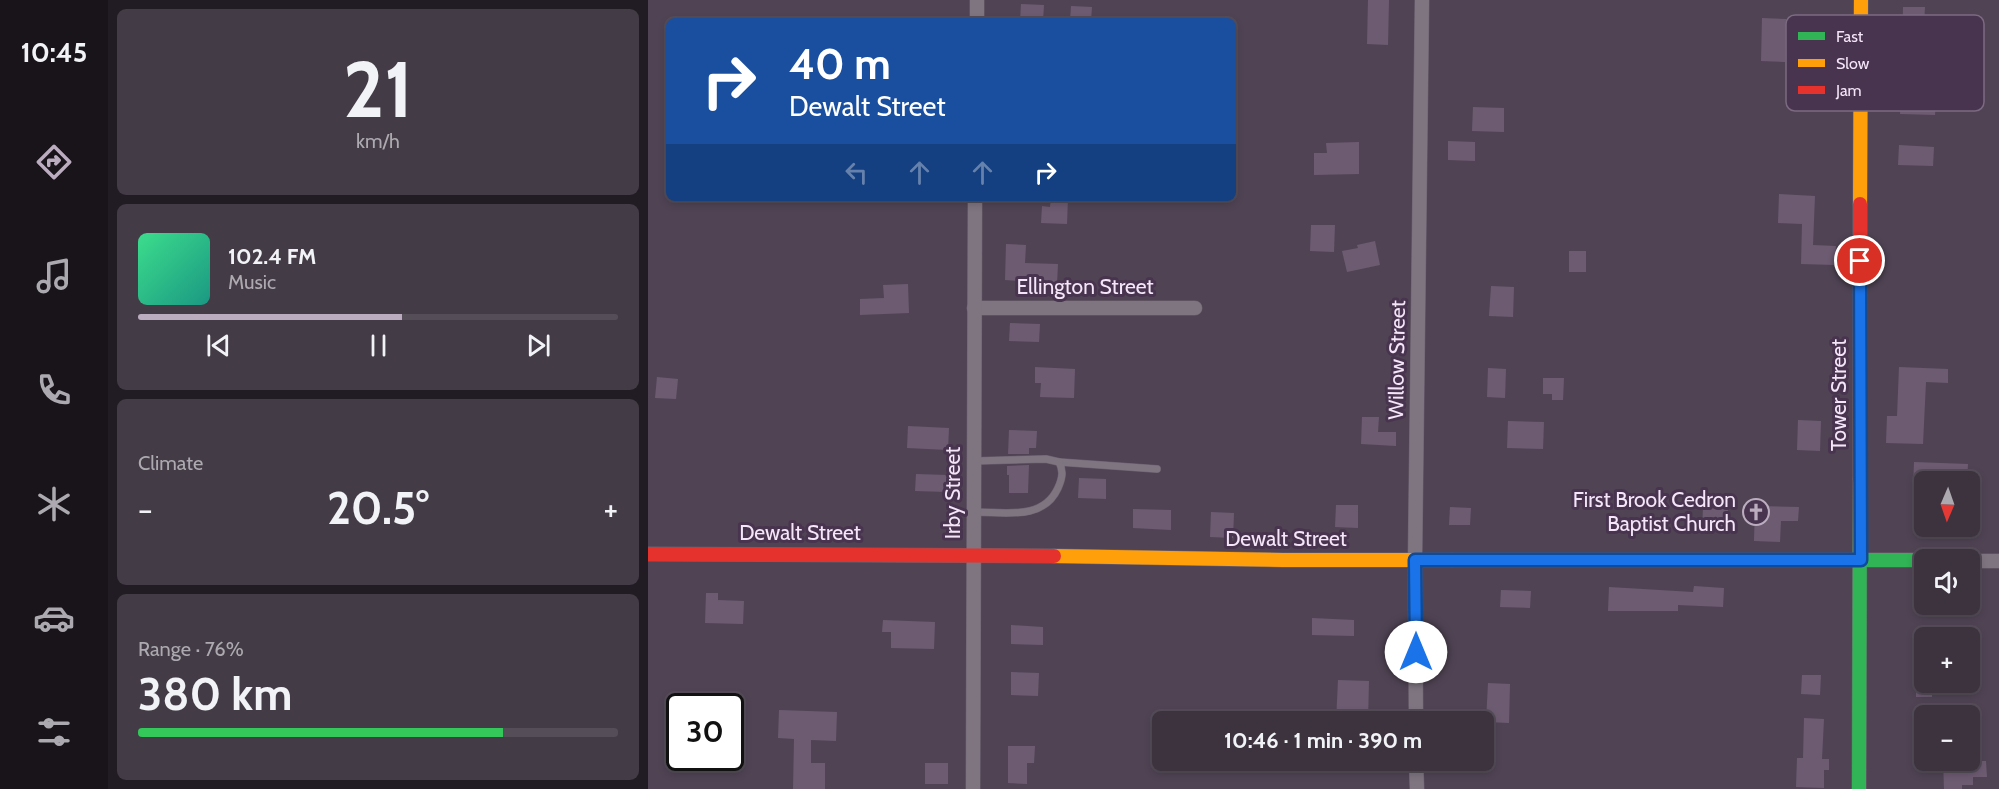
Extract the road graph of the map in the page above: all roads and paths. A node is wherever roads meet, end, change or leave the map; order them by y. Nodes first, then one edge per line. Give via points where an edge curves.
1 (977, 0) edge
2 (1422, 0) edge
3 (1861, 0) edge
4 (1861, 15) edge
5 (977, 18) edge
6 (1859, 111) edge
7 (975, 201) edge
8 (974, 308) junction
9 (1195, 308) dead end
10 (974, 461) junction
11 (1059, 462) junction
12 (1157, 469) dead end
13 (974, 512) junction
14 (648, 554) edge
15 (974, 555) junction
16 (1415, 560) junction
17 (1861, 560) junction
18 (1914, 560) edge
19 (1980, 561) edge
20 (1999, 561) edge
21 (1416, 711) edge
22 (1416, 771) edge
23 (973, 789) edge
24 (1417, 789) edge
25 (1859, 789) edge

1 - 5 street
2 - 16 street, Willow Street
3 - 4 street, Tower Street
6 - 17 street, Tower Street
7 - 8 street, Irby Street
8 - 9 street, Ellington Street
8 - 10 street, Irby Street
10 - 11 lane
10 - 13 street, Irby Street
11 - 12 lane
11 - 13 lane via 1063,475 1060,483 1050,501 1039,510
13 - 15 street, Irby Street
14 - 15 street, Dewalt Street
15 - 16 street, Dewalt Street
15 - 23 street, Irby Street
16 - 17 street, Dewalt Street
16 - 21 street, Willow Street
17 - 18 street, Dewalt Street
17 - 25 street, Tower Street
19 - 20 street
22 - 24 street

